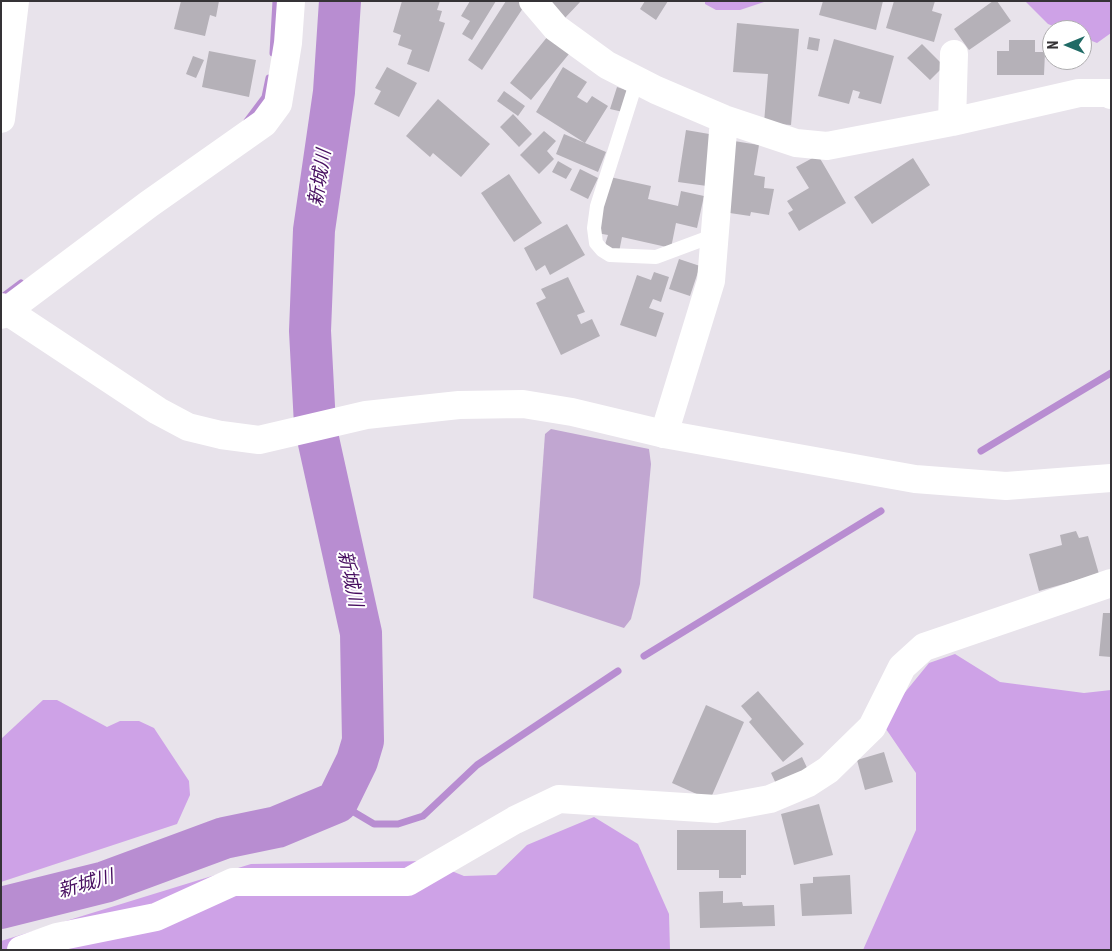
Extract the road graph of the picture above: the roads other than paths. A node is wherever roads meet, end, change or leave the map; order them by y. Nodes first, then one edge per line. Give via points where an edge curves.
1 (15, 1) edge
2 (291, 1) edge
3 (533, 1) edge
4 (954, 54) dead end
5 (637, 80) junction
6 (1111, 95) edge
7 (1, 119) edge
8 (724, 119) junction
9 (952, 122) junction
10 (715, 235) junction
11 (3, 311) edge
12 (664, 434) junction
13 (1111, 478) edge
14 (1111, 583) edge
15 (21, 950) edge

1 - 7 street
2 - 11 street via 278,104 264,123
3 - 5 street via 556,28 607,65
4 - 9 street
5 - 8 street
5 - 10 lane via 597,206 596,243 610,254 656,257
6 - 9 street via 1079,93
8 - 9 street via 796,143 827,146
8 - 10 street
10 - 12 street via 711,281
11 - 12 street via 158,411 188,427 221,435 259,440 366,415 459,405 523,404
12 - 13 street via 915,479 1006,486
14 - 15 street via 924,647 902,668 872,727 834,764 808,783 770,799 716,809 559,799 515,820 408,882 233,882 156,917 57,937

